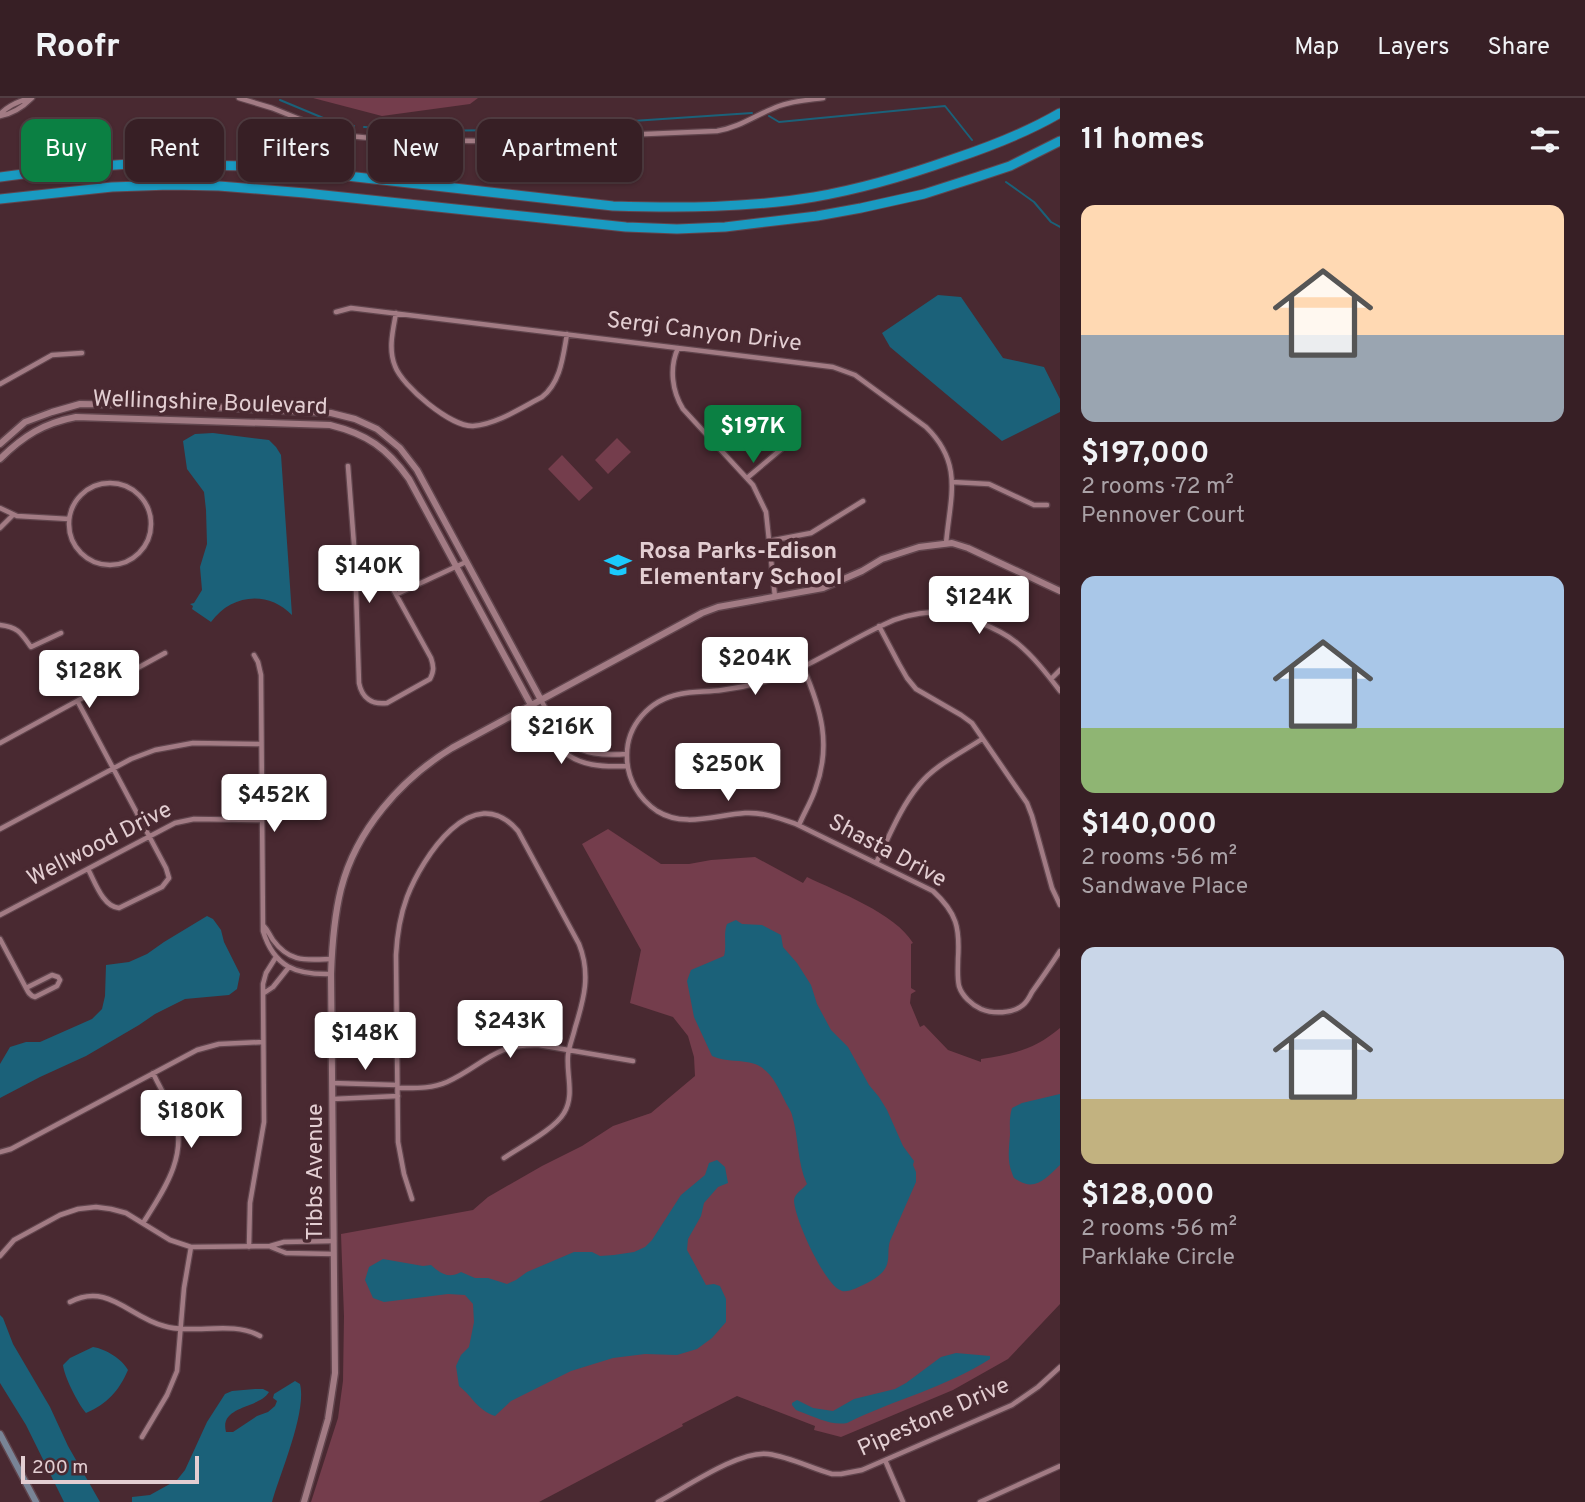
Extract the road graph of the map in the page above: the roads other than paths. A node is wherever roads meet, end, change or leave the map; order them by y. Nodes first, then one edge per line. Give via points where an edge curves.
1 (32, 98) edge
2 (239, 98) edge
3 (823, 98) edge
4 (1060, 113) edge
5 (0, 115) edge
6 (1060, 141) edge
7 (0, 177) edge
8 (0, 199) edge
9 (336, 312) dead end
10 (396, 313) junction
11 (566, 334) junction
12 (678, 348) junction
13 (82, 353) dead end
14 (0, 384) edge
15 (0, 444) edge
16 (785, 446) dead end
17 (0, 459) edge
18 (348, 466) dead end
19 (747, 478) junction
20 (952, 482) junction
21 (863, 502) dead end
22 (1047, 505) dead end
23 (0, 508) edge
24 (13, 515) junction
25 (69, 519) junction
26 (0, 528) edge
27 (769, 541) junction
28 (946, 544) junction
29 (355, 558) junction
30 (466, 562) junction
31 (456, 566) junction
32 (1060, 592) edge
33 (397, 594) junction
34 (775, 597) junction
35 (0, 625) edge
36 (879, 626) junction
37 (61, 633) dead end
38 (165, 653) dead end
39 (254, 655) dead end
40 (803, 667) junction
41 (1060, 670) edge
42 (1051, 680) junction
43 (1060, 690) edge
44 (541, 700) junction
45 (78, 702) junction
46 (531, 705) junction
47 (982, 739) junction
48 (0, 743) edge
49 (260, 744) junction
50 (627, 754) junction
51 (627, 766) junction
52 (113, 769) junction
53 (261, 820) junction
54 (799, 825) junction
55 (0, 829) edge
56 (149, 836) junction
57 (876, 863) junction
58 (88, 869) junction
59 (1060, 905) edge
60 (0, 915) edge
61 (262, 925) junction
62 (0, 939) edge
63 (1060, 951) edge
64 (286, 953) junction
65 (278, 959) junction
66 (331, 960) junction
67 (289, 967) junction
68 (331, 974) junction
69 (26, 988) junction
70 (264, 994) junction
71 (263, 1042) junction
72 (569, 1050) junction
73 (634, 1062) dead end
74 (153, 1073) junction
75 (332, 1083) junction
76 (397, 1087) junction
77 (398, 1096) junction
78 (333, 1099) junction
79 (0, 1152) edge
80 (504, 1158) dead end
81 (412, 1199) dead end
82 (143, 1223) junction
83 (334, 1241) junction
84 (270, 1246) junction
85 (191, 1247) junction
86 (249, 1247) junction
87 (334, 1254) junction
88 (0, 1256) edge
89 (70, 1302) dead end
90 (181, 1329) junction
91 (260, 1336) dead end
92 (1060, 1367) edge
93 (0, 1434) edge
94 (142, 1437) dead end
95 (885, 1460) junction
96 (1060, 1466) edge
97 (661, 1501) edge
98 (36, 1502) edge
99 (304, 1502) edge
100 (903, 1502) edge
101 (980, 1502) edge

1 - 5 street
2 - 3 street via 340,135 391,141 717,131 782,105
4 - 7 highway via 1004,140 899,177 815,197 722,207 613,206 248,166 129,164
6 - 8 highway via 1010,166 924,194 817,216 725,227 626,227 219,186 111,187
9 - 10 street, Sergi Canyon Drive via 351,308
10 - 11 street, Sergi Canyon Drive
10 - 11 street via 391,353 399,375 411,390 465,426 490,423 549,391
11 - 12 street, Sergi Canyon Drive
12 - 19 street via 673,374 676,397
12 - 20 street, Sergi Canyon Drive via 833,367 855,375 936,437 948,458
13 - 14 street via 52,355
15 - 30 street, Wellingshire Boulevard via 25,422 79,404 331,413 355,419 377,429 408,457
16 - 19 street
17 - 31 street, Wellingshire Boulevard via 20,439 76,417 330,425 371,440 394,460
18 - 29 street
19 - 27 street via 766,512
20 - 22 street via 989,484 1034,505
20 - 28 street, Sergi Canyon Drive
21 - 27 street via 811,533
23 - 24 street
24 - 25 street
24 - 26 street
25 - 25 street via 78,549 104,565 136,556 150,528 141,498 112,484 86,491
27 - 34 street
28 - 32 street, Tibbs Avenue via 968,548
28 - 34 street, Tibbs Avenue via 901,551 824,588
29 - 33 street via 378,563
29 - 33 street via 359,683 363,695 373,702 387,703 425,683 433,673
30 - 31 street
30 - 44 street, Wellingshire Boulevard
31 - 33 street
31 - 46 street, Wellingshire Boulevard
34 - 44 street, Tibbs Avenue via 708,610
35 - 37 street via 20,632 31,647
36 - 40 street, Shasta Drive
36 - 42 street, Shasta Drive via 936,612 976,622 1017,643
36 - 47 street via 916,689 972,723
38 - 45 street
39 - 49 street via 261,675
40 - 50 street, Shasta Drive via 749,685 664,698 638,719
40 - 54 street via 822,718 824,741 815,792
41 - 42 street
42 - 43 street, Shasta Drive
44 - 46 street, Tibbs Avenue
44 - 50 street, Wellingshire Boulevard via 560,733 575,746 597,755
45 - 48 street
45 - 52 street
46 - 51 street, Wellingshire Boulevard via 548,736 566,754 598,766
46 - 66 street, Tibbs Avenue via 437,757 386,805 348,869
47 - 57 street via 920,783 902,808
47 - 59 street via 1027,803
49 - 52 street via 181,744 148,752
49 - 53 street
50 - 51 street, Shasta Drive
51 - 54 street, Shasta Drive via 641,797 669,817 696,820 757,813
52 - 55 street
52 - 56 street
53 - 56 street, Wellwood Drive via 194,819
53 - 61 street
54 - 57 street, Shasta Drive
56 - 58 street, Wellwood Drive
56 - 58 street via 169,878 162,887 114,908
57 - 63 street, Shasta Drive via 933,891 952,912 960,937 960,988 975,1006 1001,1012 1023,1005
58 - 60 street, Wellwood Drive
61 - 64 street
61 - 65 street via 266,942
62 - 69 street
64 - 65 street
64 - 66 street via 301,960
65 - 67 street
65 - 70 street via 266,975
66 - 68 street, Tibbs Avenue
67 - 68 street via 309,974
67 - 70 street
68 - 75 street, Tibbs Avenue
69 - 69 street via 35,997 60,981 52,975
70 - 71 street
71 - 74 street via 208,1046
71 - 86 street via 264,1122 250,1203
72 - 73 street
72 - 76 street via 512,1047 443,1083
72 - 76 street via 586,990 582,951 518,831 495,815 474,815 452,828 435,847 401,916
72 - 80 street via 570,1098 563,1115
74 - 79 street
74 - 82 street via 174,1116 178,1145 170,1180
75 - 76 street
75 - 78 street, Tibbs Avenue
76 - 77 street
77 - 78 street
77 - 81 street via 398,1149
78 - 83 street, Tibbs Avenue
82 - 85 street
82 - 88 street via 111,1209 74,1210 16,1239
83 - 84 street
83 - 87 street, Tibbs Avenue
84 - 86 street
84 - 87 street via 286,1253
85 - 86 street
85 - 90 street
87 - 99 street, Tibbs Avenue via 333,1392
89 - 90 street via 90,1295 105,1297 150,1322
90 - 91 street via 243,1329
90 - 94 street via 174,1381
92 - 95 street, Pipestone Drive via 1013,1405
93 - 98 main road
95 - 97 street, Pipestone Drive via 841,1474 775,1455 750,1454
95 - 100 street
96 - 101 street

